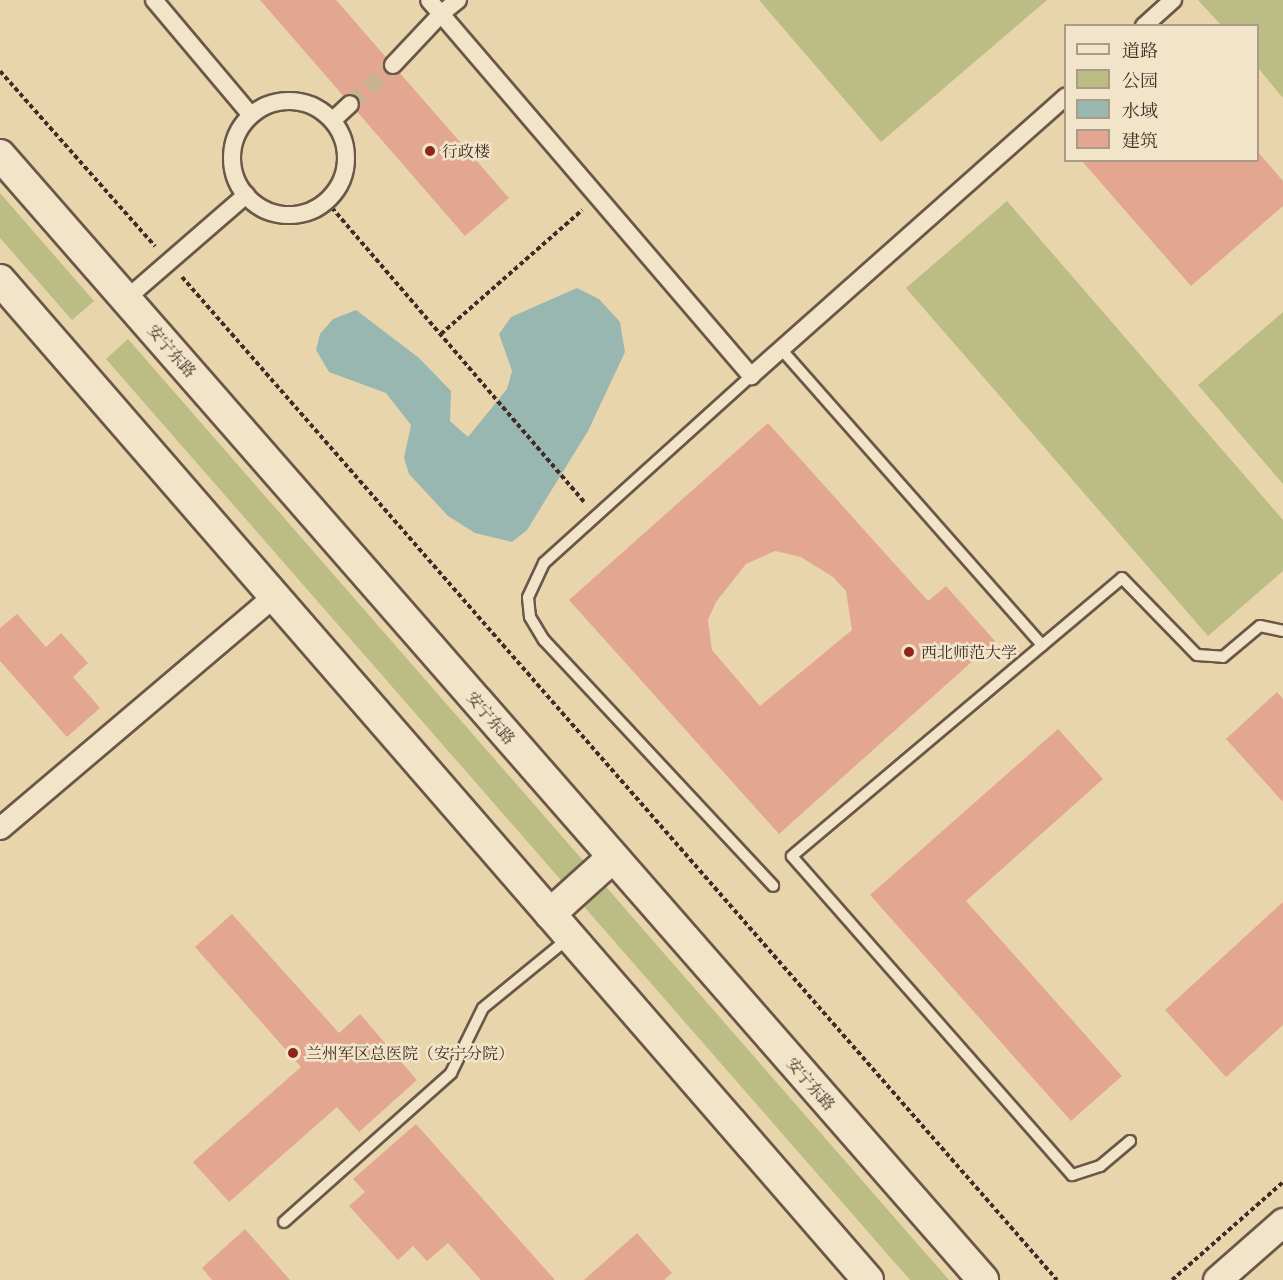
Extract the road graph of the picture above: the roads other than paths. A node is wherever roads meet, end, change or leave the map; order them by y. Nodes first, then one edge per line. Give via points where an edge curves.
1 (154, 0) edge
2 (429, 0) edge
3 (458, 0) edge
4 (1173, 0) edge
5 (441, 14) junction
6 (1146, 24) edge
7 (393, 65) tunnel mouth
8 (1064, 97) edge
9 (350, 104) tunnel mouth
10 (251, 115) junction
11 (333, 120) junction
12 (0, 155) edge
13 (246, 195) junction
14 (4, 292) edge
15 (126, 299) junction
16 (781, 350) junction
17 (751, 376) junction
18 (274, 596) junction
19 (1283, 631) edge
20 (1042, 645) junction
21 (0, 828) edge
22 (613, 857) junction
23 (773, 886) dead end
24 (550, 914) junction
25 (570, 937) junction
26 (1130, 1141) dead end
27 (284, 1222) dead end
28 (1283, 1222) edge
29 (868, 1280) edge
30 (983, 1280) edge
31 (1216, 1280) edge

1 - 10 street
2 - 5 street
3 - 5 street
4 - 6 street
5 - 7 street
5 - 17 street
8 - 16 street
9 - 11 street
10 - 11 street via 271,103 293,101 315,107
10 - 13 street via 238,132 232,154 234,176
11 - 13 street via 344,140 347,163 341,184 327,202 307,213 285,215 264,209
12 - 15 main road, 安宁东路
13 - 15 street
14 - 18 main road
15 - 22 main road, 安宁东路
16 - 17 street
16 - 20 lane
17 - 23 lane via 544,562 528,598 530,617 544,640
18 - 21 street
18 - 24 main road
19 - 20 lane via 1260,626 1223,657 1197,656 1122,578
20 - 26 lane via 792,856 1072,1175 1100,1166
22 - 24 main road
22 - 30 main road, 安宁东路
24 - 25 main road
25 - 27 lane via 483,1008 451,1073
25 - 29 main road
28 - 31 street

